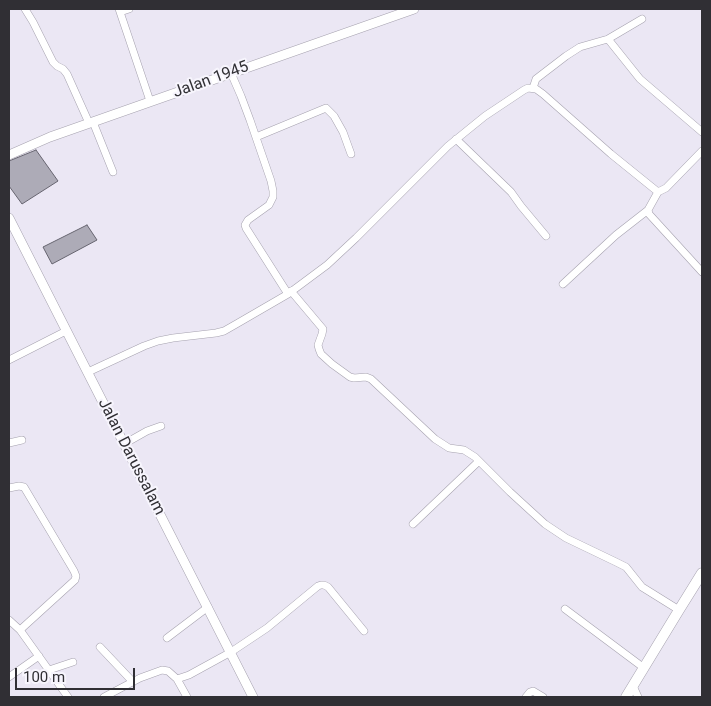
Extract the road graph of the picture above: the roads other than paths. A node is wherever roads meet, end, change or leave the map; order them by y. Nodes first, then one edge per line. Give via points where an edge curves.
1 (24, 9) edge
2 (129, 9) edge
3 (414, 9) edge
4 (119, 11) edge
5 (393, 12) edge
6 (642, 20) dead end
7 (608, 39) junction
8 (231, 73) junction
9 (533, 88) junction
10 (150, 101) junction
11 (91, 122) junction
12 (702, 132) edge
13 (256, 137) junction
14 (456, 139) junction
15 (702, 151) edge
16 (9, 154) edge
17 (351, 154) dead end
18 (113, 172) dead end
19 (658, 192) junction
20 (648, 210) junction
21 (9, 218) edge
22 (546, 236) dead end
23 (702, 272) edge
24 (563, 284) dead end
25 (289, 293) junction
26 (66, 331) junction
27 (9, 360) edge
28 (88, 372) junction
29 (161, 426) dead end
30 (22, 440) dead end
31 (9, 443) edge
32 (124, 444) junction
33 (479, 461) junction
34 (9, 488) edge
35 (413, 524) dead end
36 (702, 573) edge
37 (208, 607) junction
38 (565, 609) dead end
39 (679, 610) junction
40 (9, 620) edge
41 (20, 630) junction
42 (364, 631) dead end
43 (168, 638) dead end
44 (100, 647) dead end
45 (231, 652) junction
46 (39, 656) junction
47 (72, 662) dead end
48 (644, 668) junction
49 (49, 670) junction
50 (9, 677) edge
51 (177, 679) junction
52 (133, 682) junction
53 (633, 686) junction
54 (68, 697) edge
55 (104, 697) edge
56 (187, 697) edge
57 (254, 697) edge
58 (526, 697) edge
59 (543, 697) edge
60 (626, 697) edge
61 (638, 697) edge

1 - 11 street via 53,62 67,74
2 - 4 street
3 - 5 street, Jalan 1945
4 - 10 street
5 - 8 street, Jalan 1945
6 - 7 street
7 - 9 street via 580,47 566,56 536,79
7 - 12 street via 640,79
8 - 10 street, Jalan 1945
8 - 13 street
9 - 14 street via 504,103
9 - 19 street
10 - 11 street, Jalan 1945
11 - 16 street, Jalan 1945
11 - 18 street
13 - 17 street via 326,108 343,132
13 - 25 street via 273,197 269,205 248,220 246,228
14 - 22 street via 511,192
14 - 25 street via 327,265
15 - 19 street via 666,188
19 - 20 street
20 - 23 street
20 - 24 street
21 - 26 street, Jalan Darussalam
25 - 28 street via 224,331 158,341
25 - 33 street via 323,329 319,349 332,364 350,377 371,379 435,439 450,448 464,450
26 - 27 street
26 - 28 street, Jalan Darussalam
28 - 32 street, Jalan Darussalam
29 - 32 street
30 - 31 street
32 - 37 street, Jalan Darussalam
33 - 35 street
33 - 39 street via 545,524 566,538 626,567 642,587
34 - 41 street via 24,487 76,576 76,580
36 - 39 main road
37 - 43 street
37 - 45 street, Jalan Darussalam
38 - 48 street
39 - 48 main road
40 - 41 street
41 - 46 street
42 - 45 street via 328,587 321,585 268,628
44 - 52 street
45 - 51 street
45 - 57 street, Jalan Darussalam
46 - 49 street
46 - 50 street
47 - 49 street
48 - 53 main road
49 - 54 street
51 - 52 street via 165,670
51 - 56 street
52 - 55 street
53 - 60 main road
53 - 61 street
58 - 59 street via 536,691

